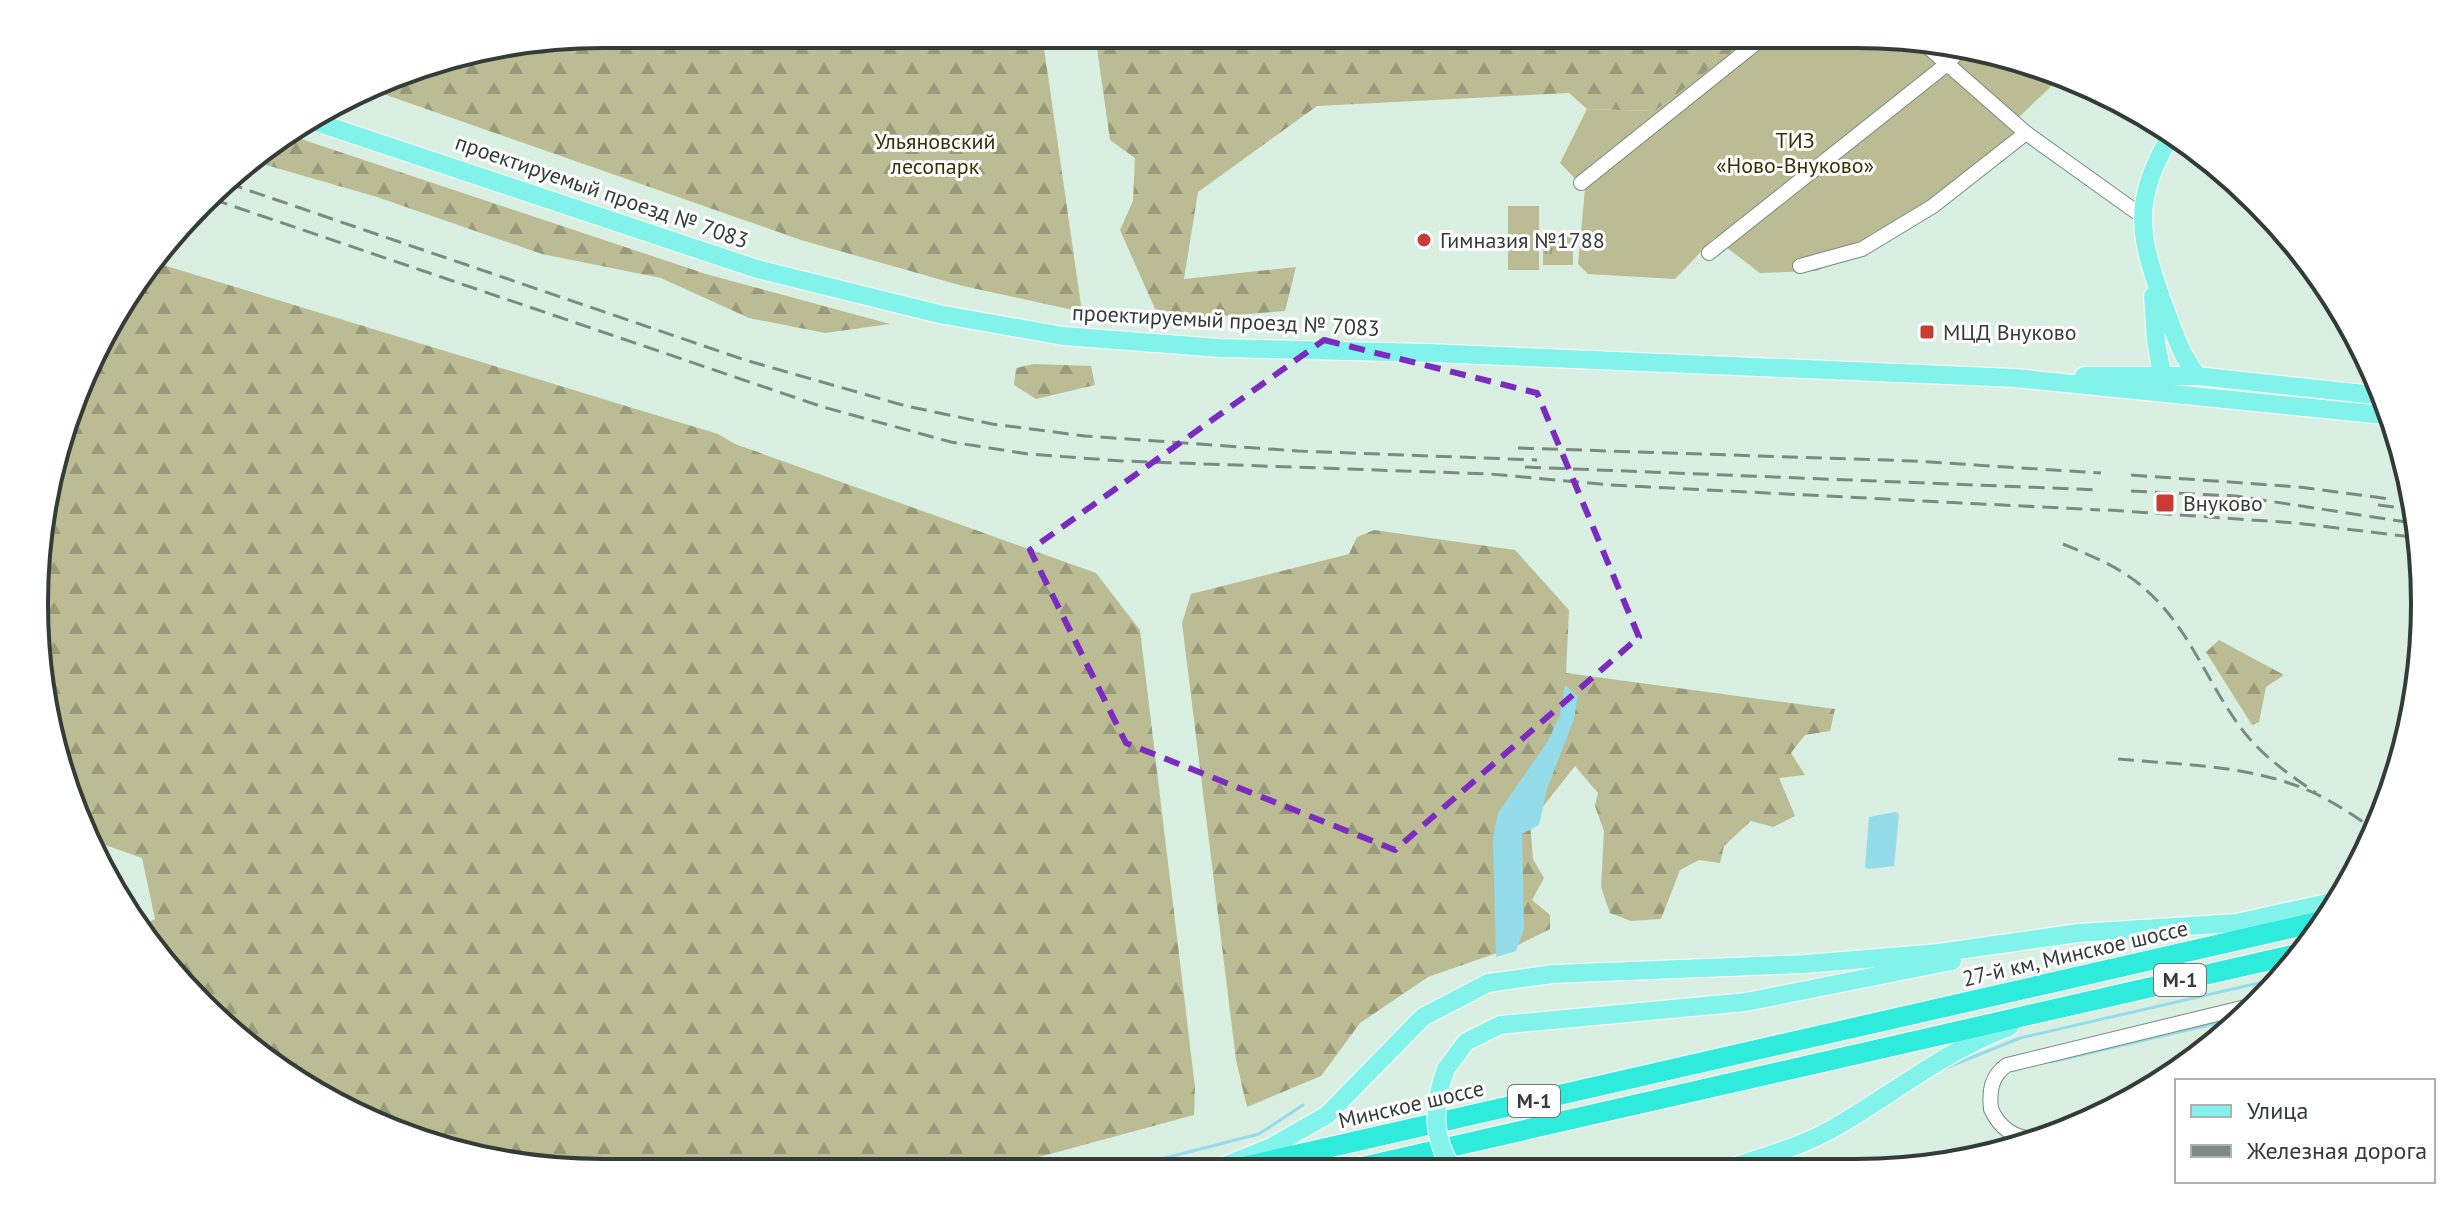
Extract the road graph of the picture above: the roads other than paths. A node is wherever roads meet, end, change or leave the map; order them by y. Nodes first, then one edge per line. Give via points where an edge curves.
1 (1750, 48) edge
2 (1936, 54) edge
3 (1953, 57) edge
4 (1947, 64) junction
5 (323, 124) edge
6 (2026, 133) junction
7 (2167, 144) edge
8 (1581, 183) dead end
9 (2142, 216) junction
10 (1709, 253) dead end
11 (1800, 266) dead end
12 (2152, 273) junction
13 (2182, 355) junction
14 (2197, 376) junction
15 (2168, 382) junction
16 (2370, 395) edge
17 (2378, 414) edge
18 (2322, 904) edge
19 (2309, 923) edge
20 (2308, 925) edge
21 (2097, 931) junction
22 (2010, 944) junction
23 (2284, 957) edge
24 (2074, 1004) junction
25 (2233, 1010) edge
26 (1838, 1032) joint
27 (2015, 1136) edge
28 (1241, 1159) edge
29 (1278, 1159) edge
30 (1397, 1159) edge
31 (1448, 1159) edge
32 (1754, 1159) edge

1 - 8 street
2 - 4 street
3 - 4 street
4 - 6 street
4 - 10 street
5 - 15 main road, проектируемый проезд № 7083 via 757,269 939,314 1063,336 1220,348
6 - 9 street
6 - 11 street via 1933,206 1862,249
7 - 9 main road via 2149,181
9 - 12 main road
12 - 13 main road
12 - 15 main road
13 - 14 main road
13 - 15 main road
14 - 15 main road
14 - 16 main road
15 - 17 main road
18 - 21 main road via 2236,923
19 - 21 main road via 2224,933
20 - 26 highway, 27-й км, Минское шоссе / М-1
21 - 22 main road
22 - 28 main road via 1851,961 1553,974 1488,983 1423,1017 1327,1115
22 - 31 main road, bridge via 1940,965 1746,1002 1500,1025 1466,1042 1446,1069 1435,1125
23 - 24 highway, М-1
24 - 30 highway, М-1
24 - 32 main road via 1971,1041 1828,1131
25 - 27 street via 2007,1065 1992,1083 1991,1109
26 - 29 highway, Минское шоссе / М-1

